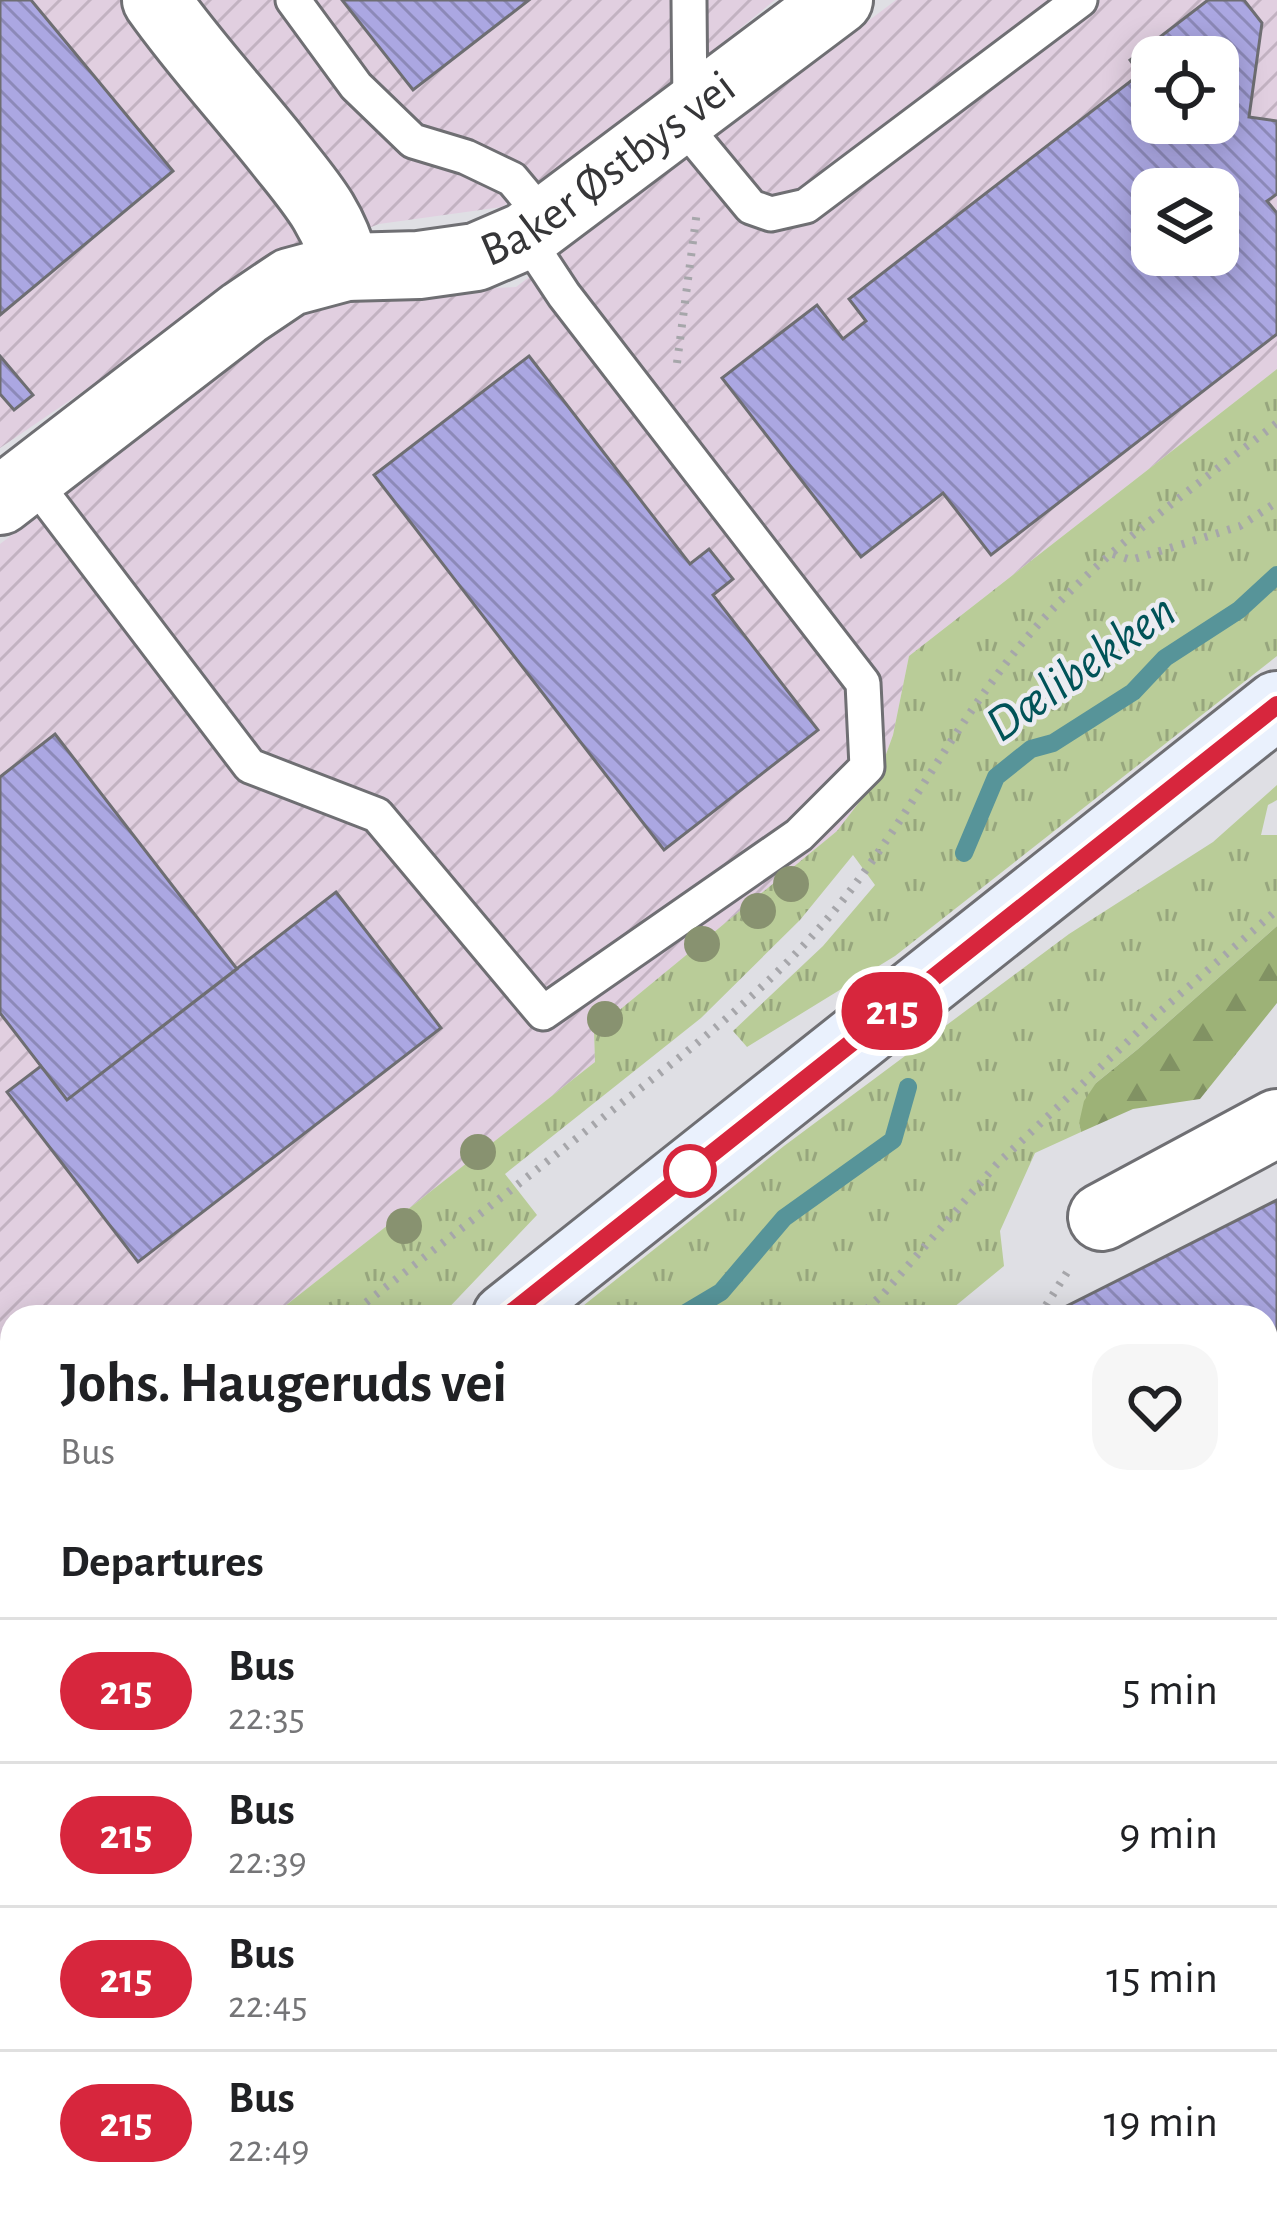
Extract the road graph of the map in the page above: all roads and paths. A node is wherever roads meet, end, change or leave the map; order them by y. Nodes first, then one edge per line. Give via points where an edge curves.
1 (156, 0) edge
2 (293, 0) edge
3 (689, 0) edge
4 (839, 0) edge
5 (1080, 0) edge
6 (691, 128) junction
7 (536, 228) junction
8 (346, 267) junction
9 (668, 430) junction
10 (15, 490) edge
11 (1277, 502) edge
12 (1111, 554) dead end
13 (1277, 705) edge
14 (1277, 910) edge
15 (1277, 1123) edge
16 (1102, 1217) dead end
17 (521, 1305) edge
18 (871, 1305) edge

1 - 8 street via 325,211
2 - 7 lane via 356,86 413,141 512,179
3 - 6 lane
4 - 6 street, Baker Østbys vei
5 - 6 lane via 806,206 771,214 751,207
6 - 7 street, Baker Østbys vei
6 - 9 path
7 - 8 street, Baker Østbys vei via 476,257
7 - 9 lane via 564,295
8 - 10 street, Baker Østbys vei via 275,292
9 - 10 lane via 863,683 867,767 799,835 543,1012 377,815 250,766
11 - 12 path via 1199,539 1131,560
13 - 17 main road
14 - 18 path via 1012,1149
15 - 16 street

